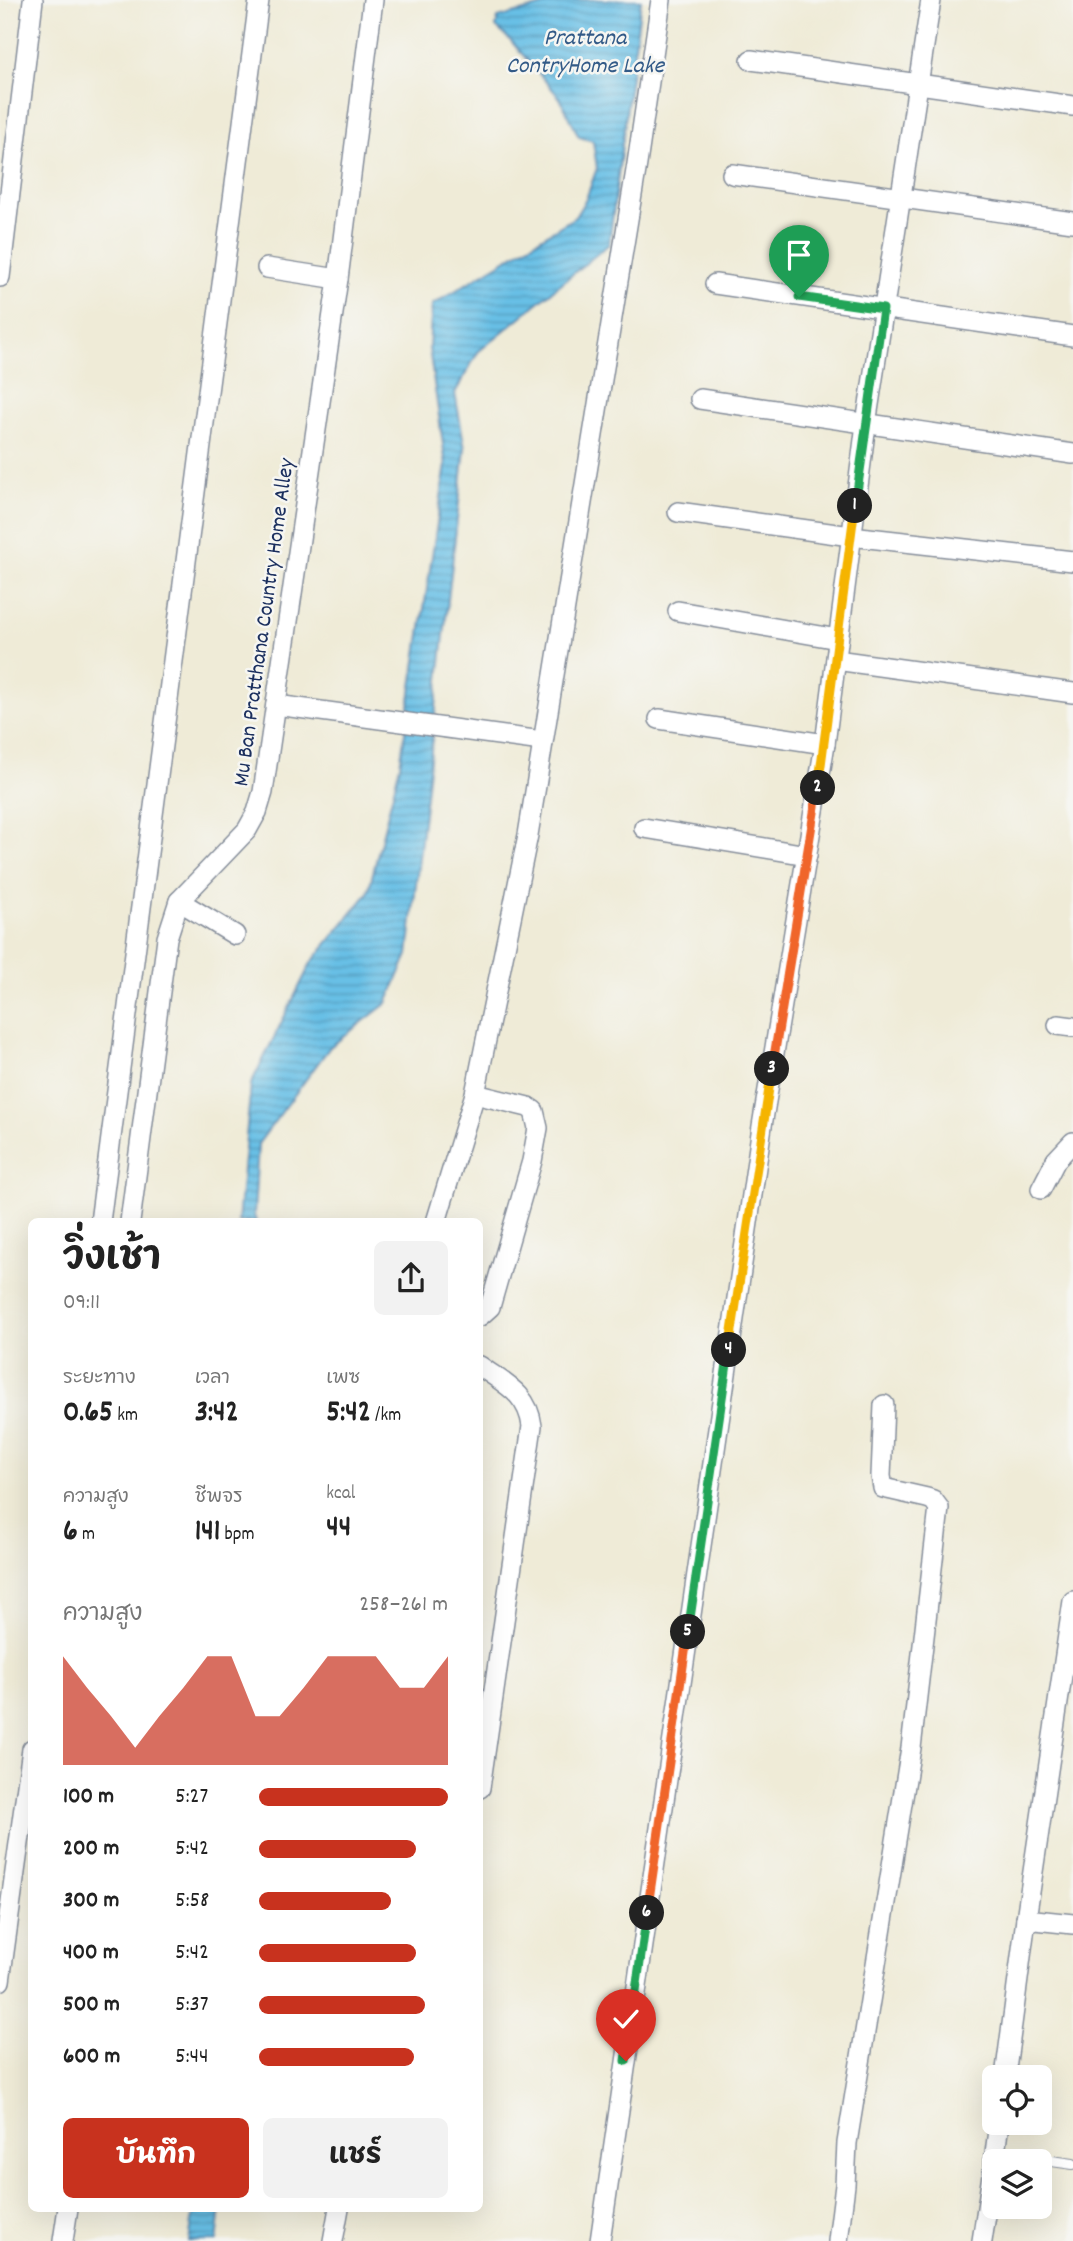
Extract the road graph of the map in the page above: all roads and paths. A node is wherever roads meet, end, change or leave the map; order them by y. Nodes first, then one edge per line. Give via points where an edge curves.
1 (33, 0) edge
2 (259, 0) edge
3 (373, 0) edge
4 (661, 0) edge
5 (931, 0) edge
6 (751, 60) dead end
7 (916, 84) junction
8 (1073, 106) edge
9 (732, 174) dead end
10 (900, 196) junction
11 (1073, 222) edge
12 (267, 268) dead end
13 (0, 277) edge
14 (338, 279) junction
15 (715, 285) dead end
16 (883, 309) junction
17 (1073, 336) edge
18 (700, 399) dead end
19 (866, 424) junction
20 (1073, 454) edge
21 (678, 512) dead end
22 (851, 536) junction
23 (1073, 561) edge
24 (678, 611) dead end
25 (838, 639) junction
26 (835, 660) junction
27 (1073, 693) edge
28 (276, 705) junction
29 (659, 719) dead end
30 (542, 741) junction
31 (825, 744) junction
32 (644, 828) dead end
33 (807, 855) junction
34 (179, 901) junction
35 (235, 935) dead end
36 (475, 1094) junction
37 (1073, 1143) edge
38 (1041, 1189) dead end
39 (101, 1218) edge
40 (131, 1218) edge
41 (437, 1218) edge
42 (483, 1313) edge
43 (483, 1368) edge
44 (884, 1405) dead end
45 (1073, 1601) edge
46 (1067, 1681) edge
47 (483, 1767) edge
48 (28, 1778) edge
49 (1026, 1919) junction
50 (1073, 1924) edge
51 (0, 1981) edge
52 (1007, 2065) edge
53 (1052, 2163) edge
54 (1073, 2164) edge
55 (67, 2212) edge
56 (337, 2212) edge
57 (985, 2219) edge
58 (63, 2241) edge
59 (333, 2241) edge
60 (600, 2241) edge
61 (838, 2241) edge
62 (982, 2241) edge

1 - 13 street
2 - 39 street
3 - 14 street, Mu Ban Pratthana Country Home Alley
4 - 30 street
5 - 7 street
6 - 7 street
7 - 8 street
7 - 10 street
9 - 10 street
10 - 11 street
10 - 16 street
12 - 14 street
14 - 28 street, Mu Ban Pratthana Country Home Alley
15 - 16 street
16 - 17 street
16 - 19 street
18 - 19 street
19 - 20 street
19 - 22 street
21 - 22 street
22 - 23 street
22 - 25 street
24 - 25 street
25 - 26 street
26 - 27 street
26 - 31 street
28 - 30 street
28 - 34 street, Mu Ban Pratthana Country Home Alley via 257,812 247,830
29 - 31 street
30 - 36 street via 528,835
31 - 33 street
32 - 33 street
33 - 60 street via 762,1126
34 - 35 street
34 - 40 street, Mu Ban Pratthana Country Home Alley via 167,938
36 - 41 street
36 - 42 street via 528,1107 534,1111 538,1128 490,1307
37 - 38 street via 1056,1160
43 - 47 street via 522,1397 532,1426
44 - 61 street via 883,1488 927,1497 939,1508 911,1748 847,2143
45 - 46 street
46 - 49 street
48 - 51 street
49 - 50 street
49 - 52 street
53 - 54 lane
55 - 58 street
56 - 59 street
57 - 62 street

